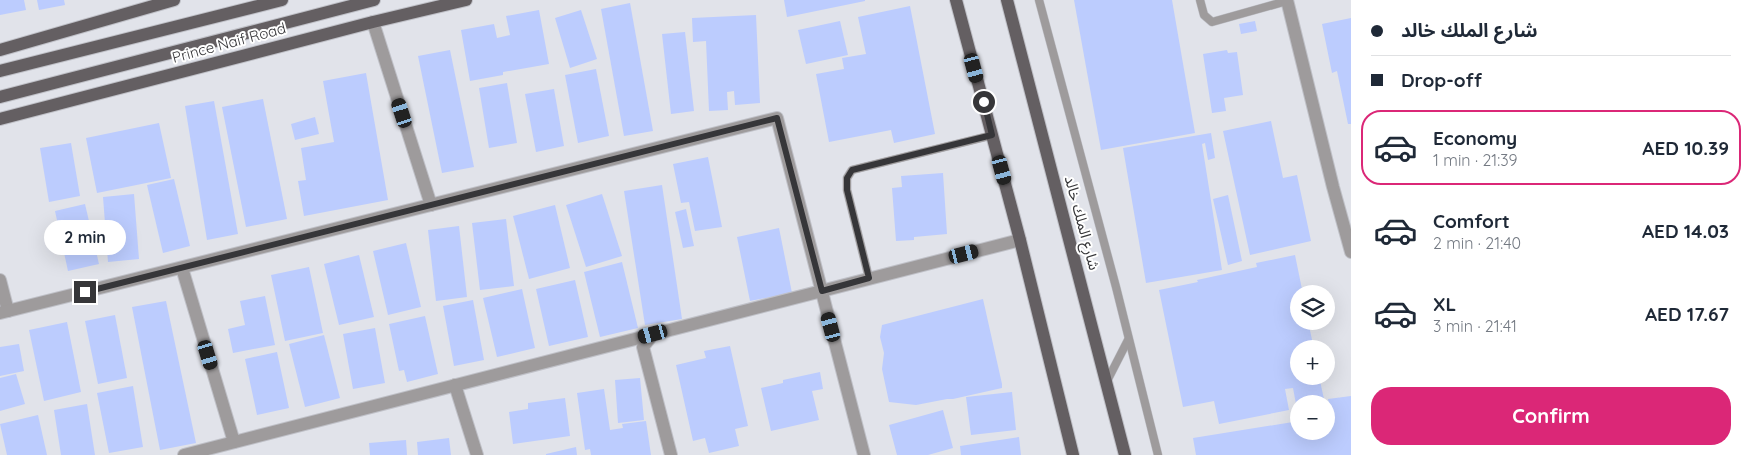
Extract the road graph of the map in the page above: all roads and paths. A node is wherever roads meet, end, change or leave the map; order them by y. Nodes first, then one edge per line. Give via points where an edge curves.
1 (174, 0) edge
2 (282, 0) edge
3 (466, 0) edge
4 (956, 0) edge
5 (1007, 0) edge
6 (1039, 0) edge
7 (1200, 0) edge
8 (1289, 0) edge
9 (372, 1) edge
10 (373, 22) junction
11 (0, 50) edge
12 (0, 71) edge
13 (0, 97) edge
14 (0, 119) edge
15 (992, 135) junction
16 (431, 205) junction
17 (1020, 240) junction
18 (1351, 252) edge
19 (182, 268) junction
20 (869, 278) junction
21 (0, 280) edge
22 (822, 291) junction
23 (4, 312) edge
24 (653, 334) junction
25 (1128, 340) junction
26 (1106, 383) junction
27 (456, 385) junction
28 (234, 442) junction
29 (184, 455) edge
30 (477, 455) edge
31 (671, 455) edge
32 (864, 455) edge
33 (1073, 455) edge
34 (1125, 455) edge
35 (1158, 455) edge

1 - 11 main road
2 - 12 main road, Prince Naif Road
3 - 10 main road, Prince Naif Road
4 - 15 main road
5 - 26 main road, شارع الملك خالد
6 - 25 lane
7 - 8 lane via 1204,16 1212,22
8 - 18 street
9 - 13 main road, Prince Naif Road
10 - 14 main road, Prince Naif Road
10 - 16 street
15 - 17 main road
15 - 20 lane via 852,170 847,178 847,190
16 - 19 street
16 - 22 street via 777,118
17 - 20 street
17 - 33 main road
19 - 23 street
19 - 28 street
20 - 22 street
21 - 23 street
22 - 24 street
22 - 32 street
24 - 27 street
24 - 31 street via 643,347
25 - 26 lane
25 - 35 lane
26 - 34 main road, شارع الملك خالد
27 - 28 street
27 - 30 street
28 - 29 street

